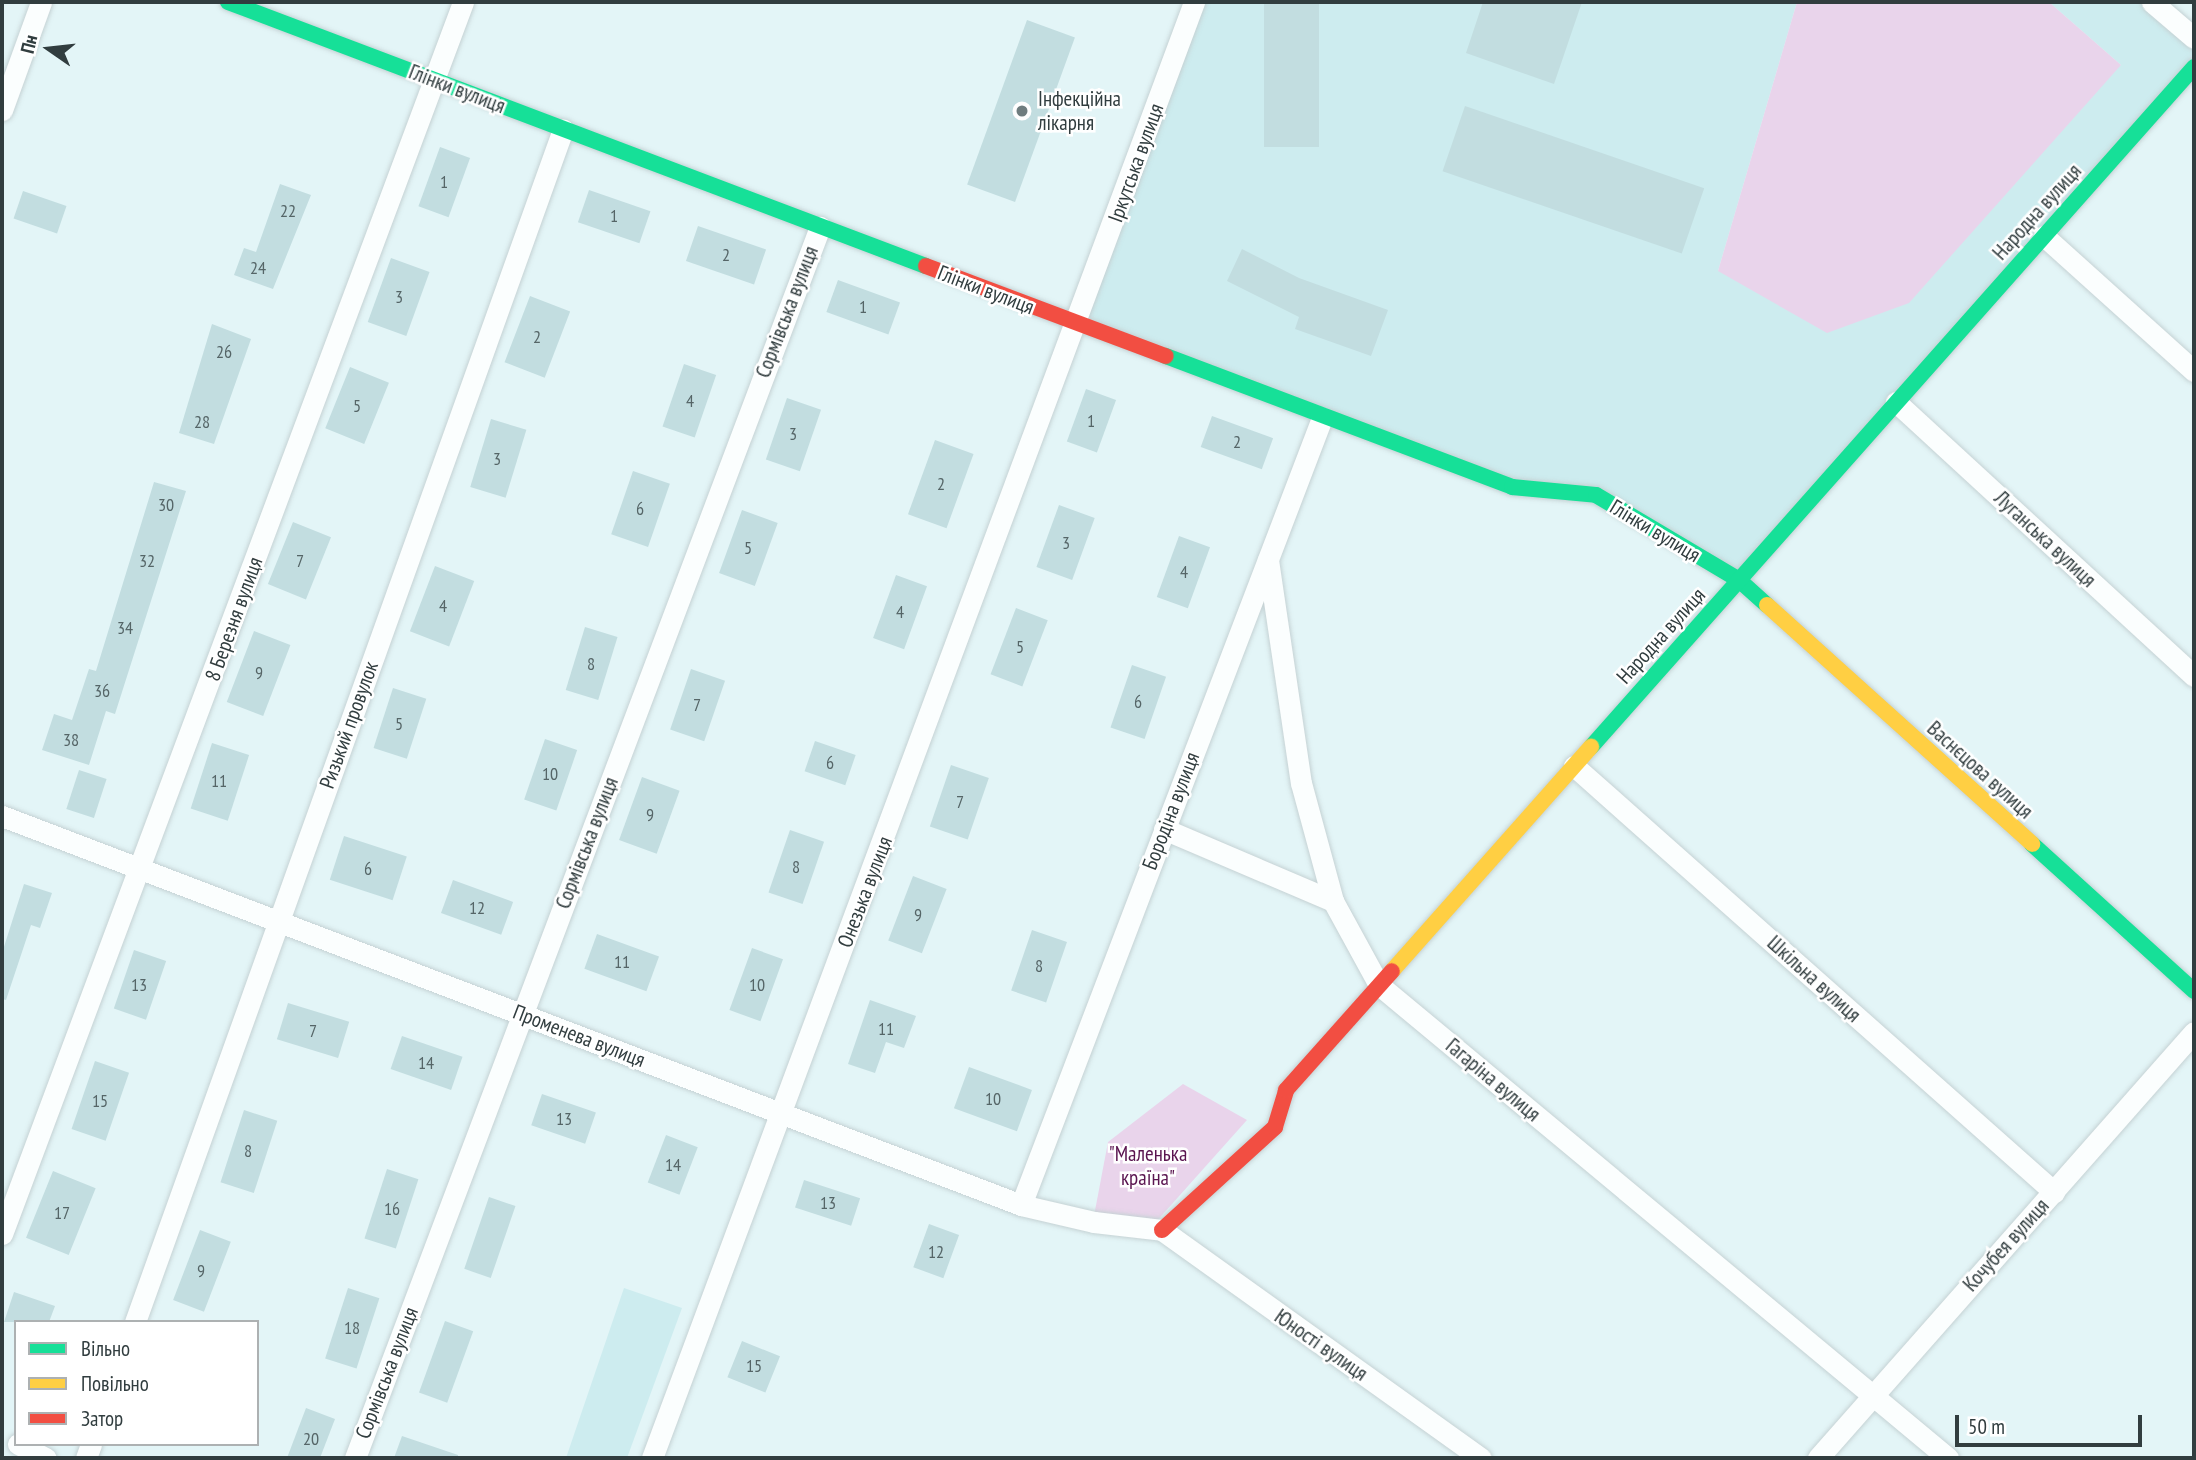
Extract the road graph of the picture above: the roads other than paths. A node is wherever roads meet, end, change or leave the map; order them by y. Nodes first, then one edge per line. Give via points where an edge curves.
1 (41, 2) edge
2 (228, 2) edge
3 (463, 2) edge
4 (1195, 2) edge
5 (2152, 2) edge
6 (2194, 38) edge
7 (2194, 67) edge
8 (434, 80) junction
9 (2, 110) edge
10 (563, 129) junction
11 (820, 227) junction
12 (2044, 236) junction
13 (1077, 325) junction
14 (2194, 371) edge
15 (1896, 402) junction
16 (1322, 418) junction
17 (1268, 560) junction
18 (1738, 580) junction
19 (2194, 676) edge
20 (1574, 766) junction
21 (2, 817) edge
22 (1164, 829) junction
23 (141, 869) junction
24 (1333, 901) junction
25 (279, 922) junction
26 (1379, 985) junction
27 (2194, 991) edge
28 (522, 1015) junction
29 (2194, 1032) edge
30 (781, 1114) junction
31 (2054, 1192) junction
32 (1021, 1205) junction
33 (1162, 1230) junction
34 (2, 1234) edge
35 (136, 1320) edge
36 (1873, 1396) junction
37 (21, 1446) edge
38 (46, 1458) edge
39 (355, 1458) edge
40 (652, 1458) edge
41 (1481, 1458) edge
42 (1818, 1458) edge
43 (1948, 1458) edge

1 - 9 street
2 - 8 street, Глінки вулиця
3 - 8 street, 8 Березня вулиця
4 - 13 street, Іркутська вулиця
5 - 6 street
7 - 12 street, Народна вулиця
8 - 10 street, Глінки вулиця
8 - 23 street, 8 Березня вулиця
10 - 11 street, Глінки вулиця
10 - 25 street, Ризький провулок
11 - 13 street, Глінки вулиця
11 - 28 street, Сормівська вулиця
12 - 14 street
12 - 15 street, Народна вулиця
13 - 16 street, Глінки вулиця
13 - 30 street, Онезька вулиця
15 - 18 street, Народна вулиця
15 - 19 street, Луганська вулиця
16 - 17 street, Бородіна вулиця
16 - 18 street, Глінки вулиця via 1512,487 1596,495
17 - 22 street, Бородіна вулиця
17 - 24 street, Гагаріна вулиця via 1301,783
18 - 20 street, Народна вулиця
18 - 27 street, Васнєцова вулиця
20 - 26 street, Народна вулиця
20 - 31 street, Шкільна вулиця
21 - 23 street, Променева вулиця
22 - 24 street
22 - 32 street, Бородіна вулиця
23 - 25 street, Променева вулиця
23 - 34 street, 8 Березня вулиця
24 - 26 street, Гагаріна вулиця
25 - 28 street, Променева вулиця
25 - 35 street, Ризький провулок
26 - 33 street, Народна вулиця via 1286,1090 1275,1127
26 - 36 street, Гагаріна вулиця
28 - 30 street, Променева вулиця
28 - 39 street, Сормівська вулиця
29 - 31 street, Кочубея вулиця
30 - 32 street, Променева вулиця
30 - 40 street, Онезька вулиця
31 - 36 street, Кочубея вулиця
32 - 33 street, Променева вулиця via 1094,1222
33 - 41 street, Юності вулиця
36 - 42 street, Кочубея вулиця
36 - 43 street, Гагаріна вулиця
37 - 38 street

